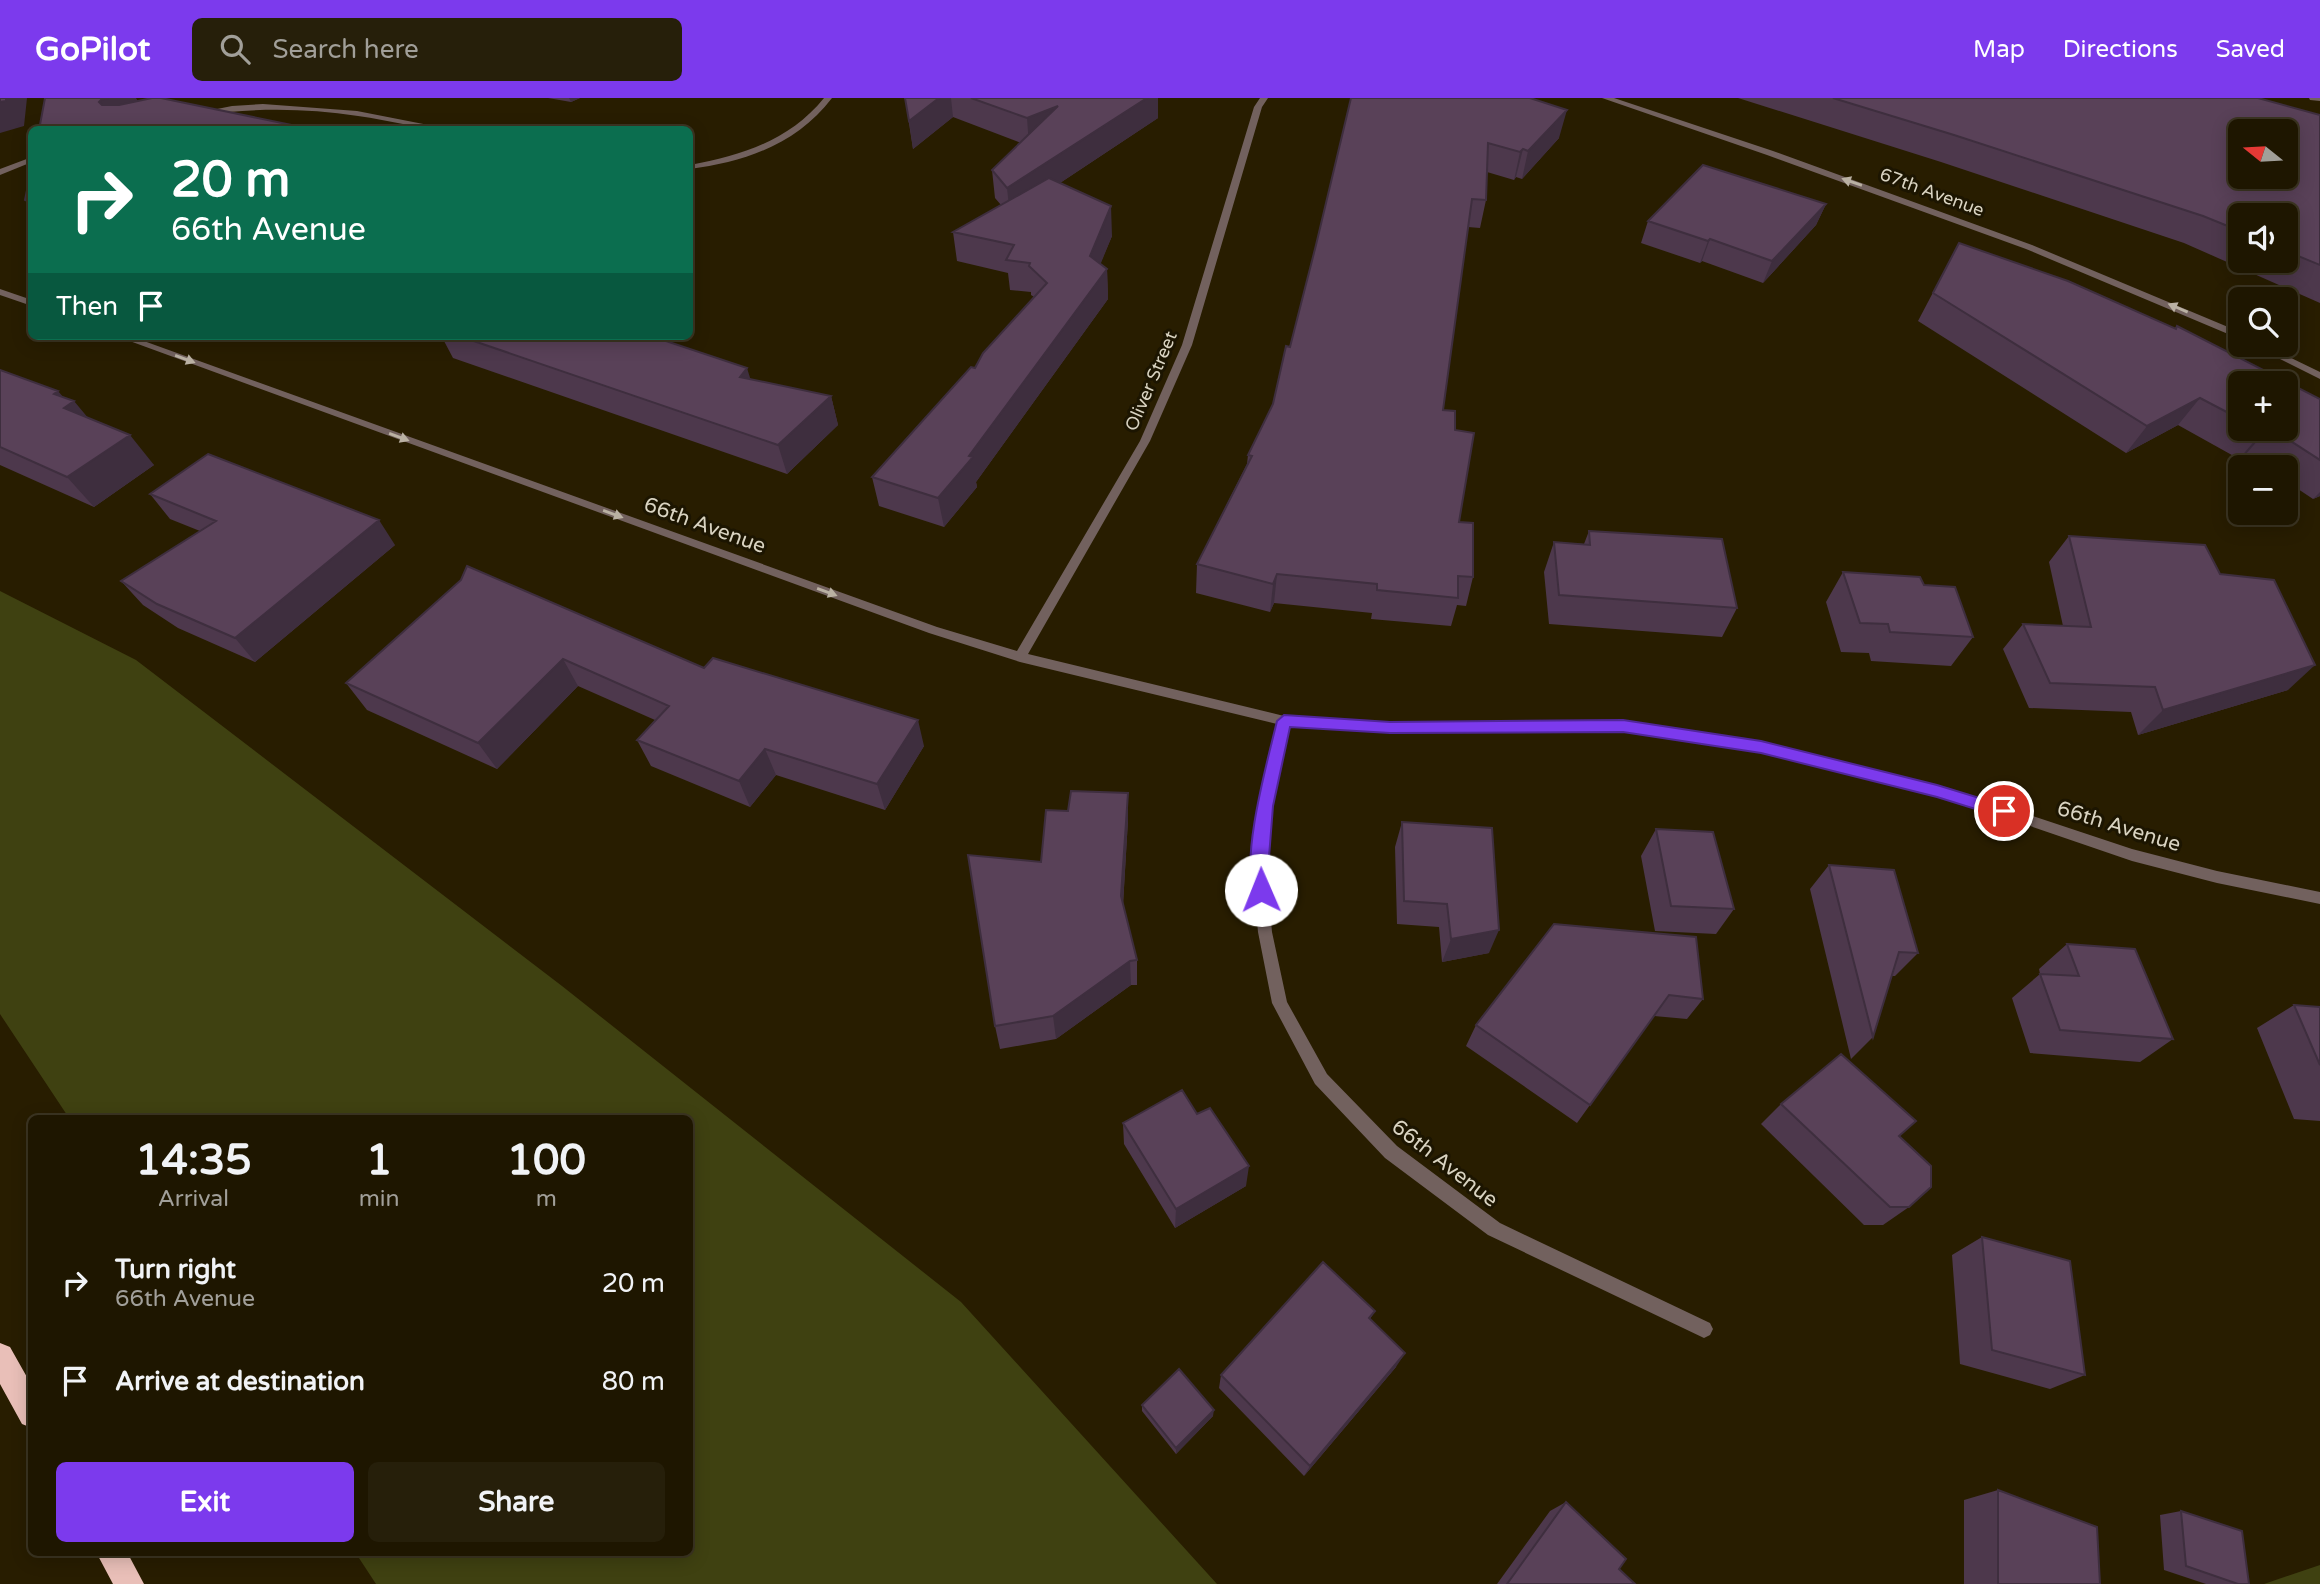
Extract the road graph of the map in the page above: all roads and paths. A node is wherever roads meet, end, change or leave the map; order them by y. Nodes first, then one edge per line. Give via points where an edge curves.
1 (828, 98) edge
2 (1264, 98) edge
3 (1606, 98) edge
4 (2313, 98) edge
5 (2320, 99) edge
6 (195, 114) edge
7 (431, 126) edge
8 (28, 161) edge
9 (693, 166) edge
10 (0, 172) edge
11 (0, 292) edge
12 (28, 302) edge
13 (2228, 331) edge
14 (132, 340) edge
15 (2281, 357) edge
16 (2320, 376) edge
17 (1020, 657) junction
18 (1284, 721) junction
19 (2320, 898) edge
20 (1704, 1329) dead end
21 (0, 1357) edge
22 (0, 1379) edge
23 (28, 1407) edge
24 (28, 1418) edge
25 (113, 1556) edge
26 (129, 1584) edge

1 - 9 street via 805,124 778,142 742,157
2 - 17 street, Oliver Street via 1177,369 1145,441
13 -> 3 street, 67th Avenue via 2016,242
4 - 5 street
6 - 7 street via 290,105
8 - 10 street
11 - 12 street
14 -> 17 street, 66th Avenue via 933,630
15 - 16 street
17 - 18 street, 66th Avenue
18 - 19 street, 66th Avenue via 1390,728 1623,726 1761,747 1963,798 2132,855
18 - 20 street, 66th Avenue via 1265,806 1259,869 1264,920 1280,1003 1321,1079 1391,1152 1494,1229
21 - 23 highway
22 - 24 highway
25 - 26 highway

